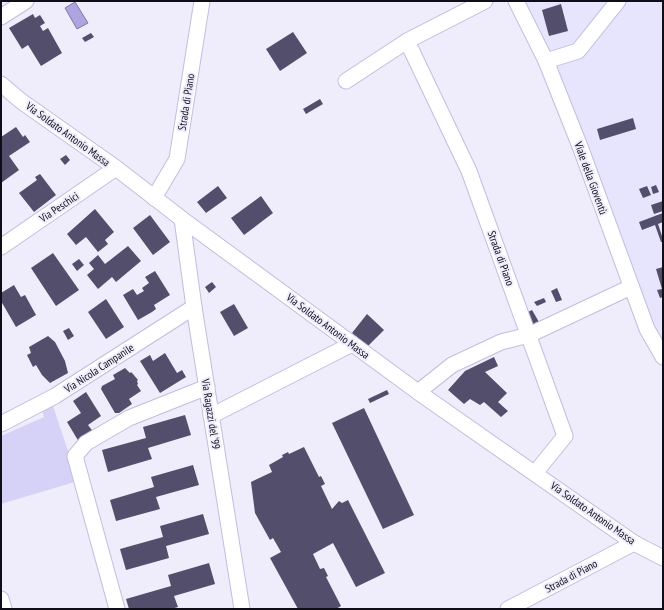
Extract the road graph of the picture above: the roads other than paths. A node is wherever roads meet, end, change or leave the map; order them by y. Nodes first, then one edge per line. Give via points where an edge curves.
1 (26, 1) edge
2 (202, 1) edge
3 (485, 1) edge
4 (516, 1) edge
5 (618, 1) edge
6 (1, 17) edge
7 (407, 41) junction
8 (546, 61) junction
9 (346, 81) dead end
10 (1, 84) edge
11 (116, 168) junction
12 (154, 198) junction
13 (182, 219) junction
14 (1, 247) edge
15 (631, 287) junction
16 (194, 307) junction
17 (529, 335) junction
18 (352, 344) junction
19 (663, 357) edge
20 (206, 387) junction
21 (418, 392) junction
22 (211, 416) junction
23 (1, 424) edge
24 (535, 473) junction
25 (634, 543) junction
26 (663, 558) edge
27 (1, 599) edge
28 (4, 609) edge
29 (117, 609) edge
30 (242, 609) edge
31 (508, 609) edge

1 - 6 street
2 - 12 street, Strada di Piano via 177,159
3 - 7 street
4 - 8 street, Viale della Gioventù
5 - 8 street via 578,51
7 - 9 street
7 - 17 street, Strada di Piano via 469,171
8 - 15 street, Viale della Gioventù
10 - 11 street, Via Soldato Antonio Massa
11 - 12 street, Via Soldato Antonio Massa
11 - 14 street, Via Peschici
12 - 13 street, Via Soldato Antonio Massa
13 - 16 street, Via Ragazzi del '99
13 - 18 street, Via Soldato Antonio Massa
15 - 17 street
15 - 19 street, Viale della Gioventù via 647,329
16 - 20 street, Via Ragazzi del '99
16 - 23 street, Via Nicola Campanile via 55,396
17 - 21 street via 501,342 452,365
17 - 24 street, Strada di Piano via 565,436
18 - 21 street, Via Soldato Antonio Massa
18 - 22 street
20 - 22 street, Via Ragazzi del '99
20 - 29 street via 129,418 86,443 76,456
21 - 24 street, Via Soldato Antonio Massa
22 - 30 street, Via Ragazzi del '99
24 - 25 street, Via Soldato Antonio Massa
25 - 26 street, Via Soldato Antonio Massa
25 - 31 street, Strada di Piano
27 - 28 street

